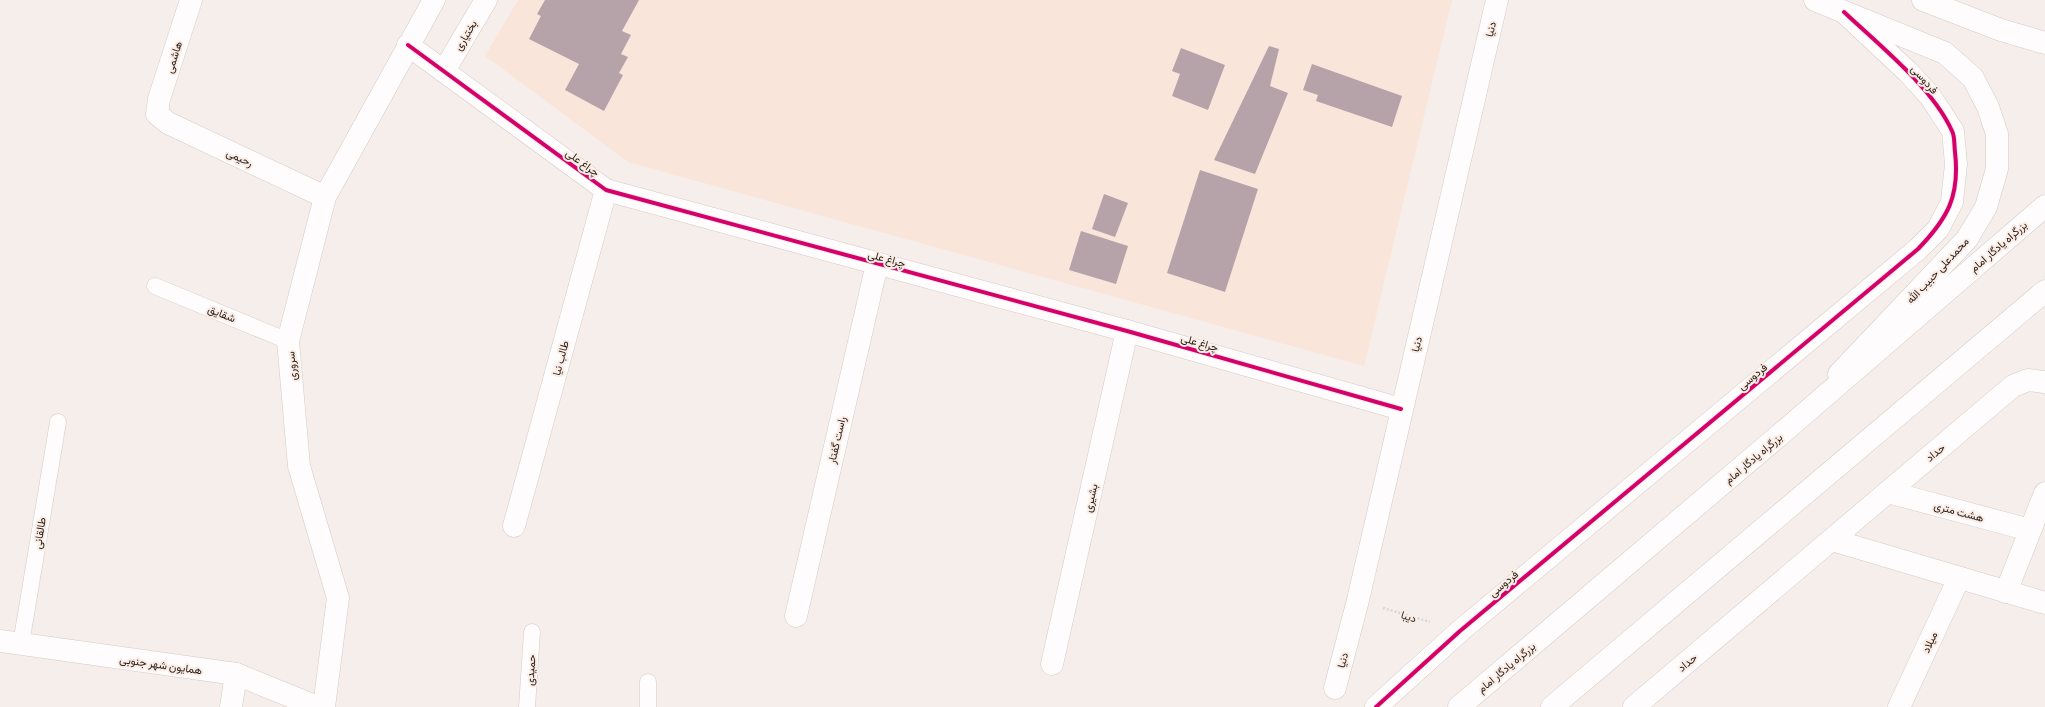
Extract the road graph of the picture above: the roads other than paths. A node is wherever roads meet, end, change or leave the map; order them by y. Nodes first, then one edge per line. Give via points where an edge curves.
1 (191, 0) edge
2 (434, 0) edge
3 (486, 0) edge
4 (1497, 0) edge
5 (1815, 0) edge
6 (1923, 0) edge
7 (1844, 12) junction
8 (2045, 43) edge
9 (408, 45) junction
10 (444, 71) junction
11 (157, 114) joint
12 (606, 190) junction
13 (325, 197) junction
14 (2045, 206) edge
15 (877, 264) junction
16 (155, 286) dead end
17 (2043, 294) edge
18 (1127, 331) junction
19 (288, 341) junction
20 (2045, 382) edge
21 (1401, 408) junction
22 (58, 422) dead end
23 (1782, 433) junction
24 (1888, 492) junction
25 (2045, 493) edge
26 (514, 526) dead end
27 (2030, 530) junction
28 (1832, 540) junction
29 (1959, 578) junction
30 (2006, 592) junction
31 (2045, 603) edge
32 (796, 616) dead end
33 (532, 632) dead end
34 (10, 642) edge
35 (1052, 664) dead end
36 (236, 674) junction
37 (648, 682) dead end
38 (1335, 688) dead end
39 (231, 707) edge
40 (317, 707) edge
41 (324, 707) edge
42 (527, 707) edge
43 (648, 707) edge
44 (1376, 707) edge
45 (1459, 707) edge
46 (1552, 707) edge
47 (1634, 707) edge
48 (1899, 707) edge

1 - 11 main road, هاشمی via 159,99
2 - 9 main road
3 - 10 main road, بختیاری
4 - 21 main road, دنیا
5 - 7 main road, محمدعلی حبیب الله
6 - 8 main road via 2001,30
7 - 23 main road, محمدعلی حبیب الله via 1945,53 1973,78 1988,107 1997,134 1997,169 1986,207 1967,239
7 - 44 main road, فردوسی via 1930,96 1953,131 1956,164 1952,202 1938,229 1918,250 1460,631
9 - 10 main road, چراغ‌ علی
9 - 13 main road, سروری
10 - 12 main road, چراغ‌ علی
11 - 13 main road, رحیمی via 168,123
12 - 15 main road, چراغ‌ علی
12 - 26 main road, طالب‌ نیا
13 - 19 main road, سروری
14 - 23 main road, بزرگراه یادگار امام
15 - 18 main road, چراغ‌ علی
15 - 32 main road, راست گفتار
16 - 19 lane, شقایق
17 - 46 main road
18 - 21 main road, چراغ‌ علی
18 - 35 main road, بشیری
19 - 41 main road, سروری via 299,466 338,598
20 - 24 main road, حداد via 2028,380 2013,386
21 - 38 main road, دنیا via 1358,600
22 - 34 lane, طالقانی
23 - 45 main road, بزرگراه یادگار امام
24 - 27 main road, هشت متری
24 - 28 main road, حداد
25 - 27 main road
27 - 30 main road
28 - 29 main road
28 - 47 main road, حداد
29 - 30 main road
29 - 48 main road, میلاد
30 - 31 main road
33 - 42 lane, حمیدی
34 - 36 main road, همایون‌ شهر جنوبی
36 - 39 main road
36 - 40 main road, همایون‌ شهر جنوبی
37 - 43 lane

